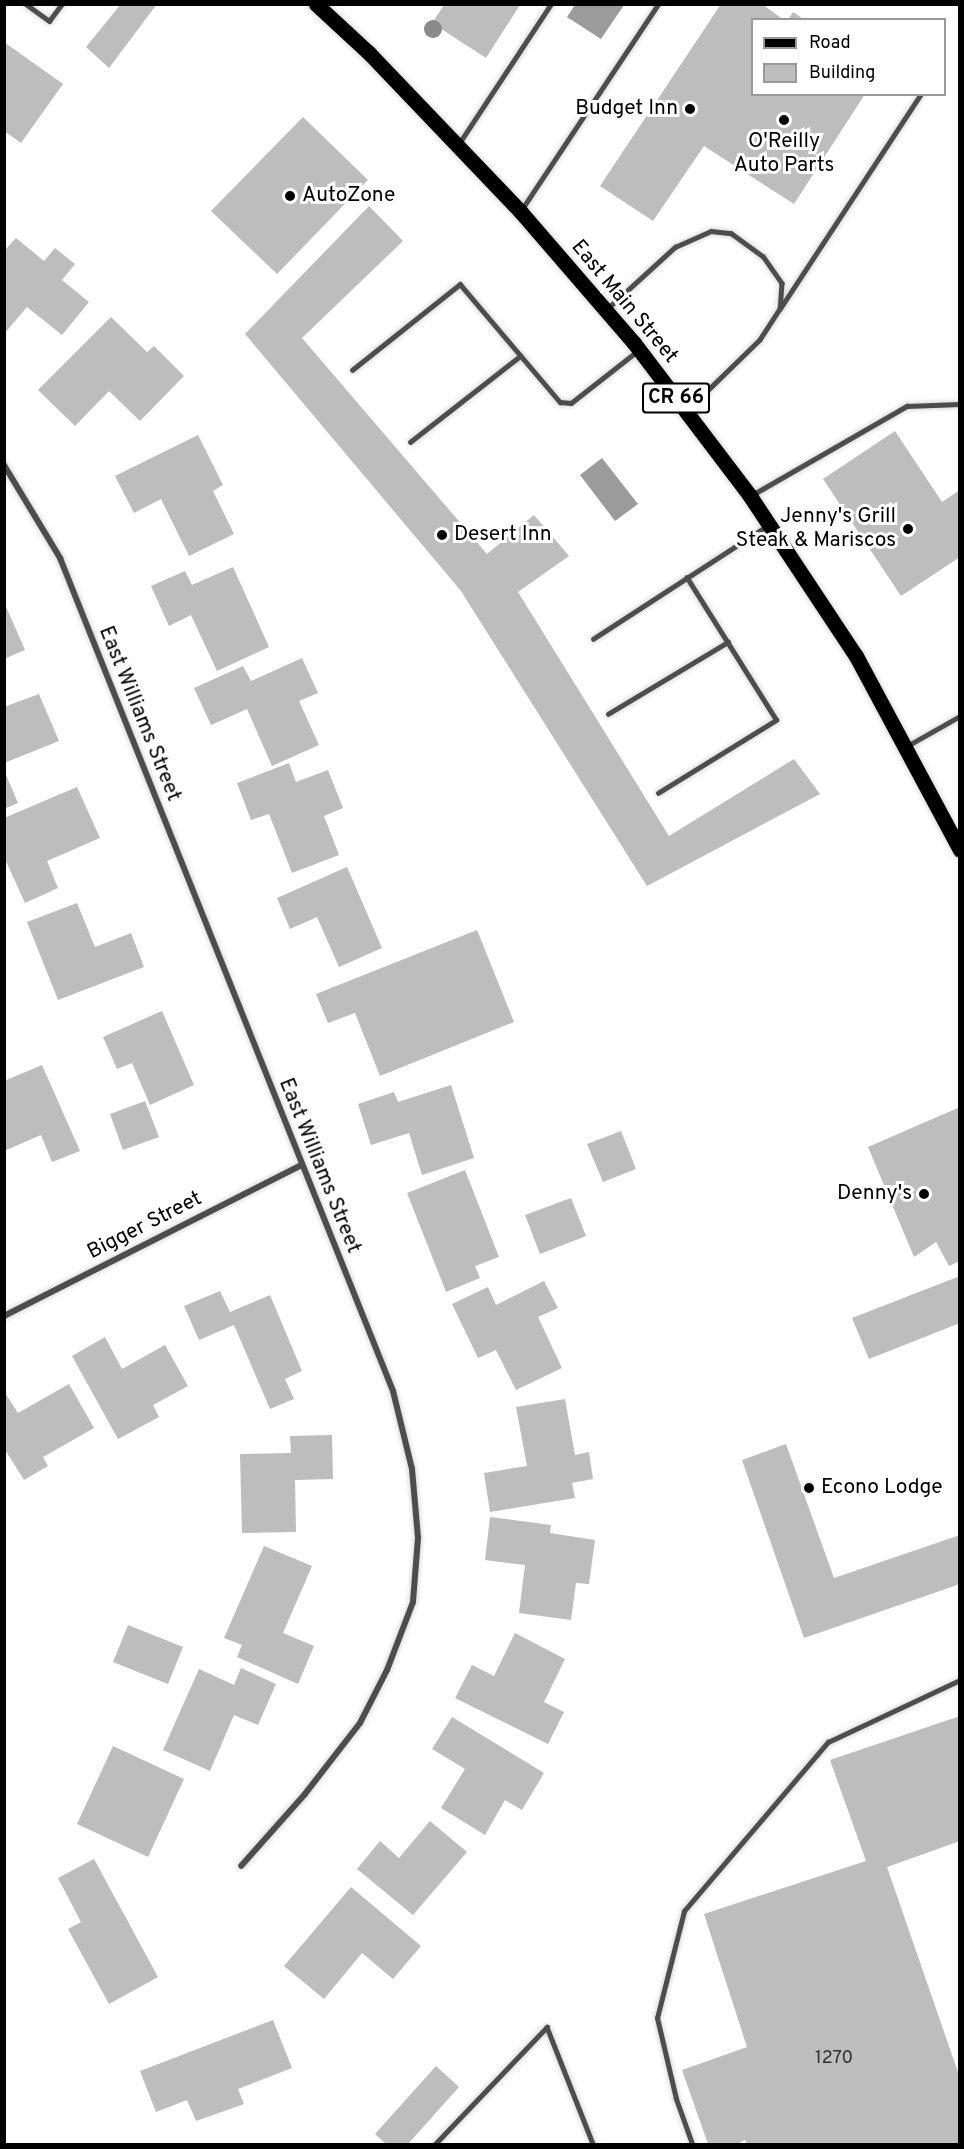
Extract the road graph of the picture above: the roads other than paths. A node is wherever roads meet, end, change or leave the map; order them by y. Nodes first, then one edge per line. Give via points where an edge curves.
1 (26, 4) edge
2 (62, 4) edge
3 (316, 4) edge
4 (551, 4) edge
5 (658, 4) edge
6 (920, 96) edge
7 (458, 145) junction
8 (520, 211) junction
9 (780, 309) junction
10 (606, 310) junction
11 (638, 350) junction
12 (520, 356) junction
13 (352, 370) dead end
14 (960, 404) edge
15 (686, 412) junction
16 (410, 442) dead end
17 (4, 465) edge
18 (750, 496) junction
19 (769, 525) junction
20 (687, 578) junction
21 (593, 639) dead end
22 (728, 642) junction
23 (608, 714) dead end
24 (960, 716) edge
25 (905, 747) junction
26 (658, 793) dead end
27 (960, 850) edge
28 (300, 1166) junction
29 (4, 1316) edge
30 (960, 1680) edge
31 (241, 1866) dead end
32 (435, 2145) edge
33 (594, 2145) edge
34 (692, 2145) edge

1 - 2 lane via 49,21
3 - 7 main road, East Main Street / CR 66
4 - 7 lane
5 - 8 lane
6 - 9 lane
7 - 8 main road, East Main Street / CR 66
8 - 10 main road, East Main Street / CR 66
9 - 10 lane via 782,283 764,256 731,233 711,231 675,247
9 - 15 lane via 760,340
10 - 11 main road, East Main Street / CR 66
11 - 12 lane via 572,403 560,402 552,395
11 - 15 main road, East Main Street / CR 66
12 - 13 lane via 460,284
12 - 16 lane
14 - 18 lane via 907,406
15 - 18 main road, East Main Street / CR 66
17 - 28 street, East Williams Street via 60,558
18 - 19 main road, East Main Street / CR 66
19 - 20 lane
19 - 25 main road, East Main Street / CR 66 via 856,656
20 - 21 lane
20 - 22 lane
22 - 23 lane
22 - 26 lane via 776,720
24 - 25 lane
25 - 27 main road, East Main Street / CR 66
28 - 29 street, Bigger Street
28 - 31 street, East Williams Street via 393,1391 412,1469 418,1538 414,1592 387,1670 360,1723 305,1794
30 - 34 lane via 828,1742 684,1911 657,2018 676,2099
32 - 33 lane via 547,2027

